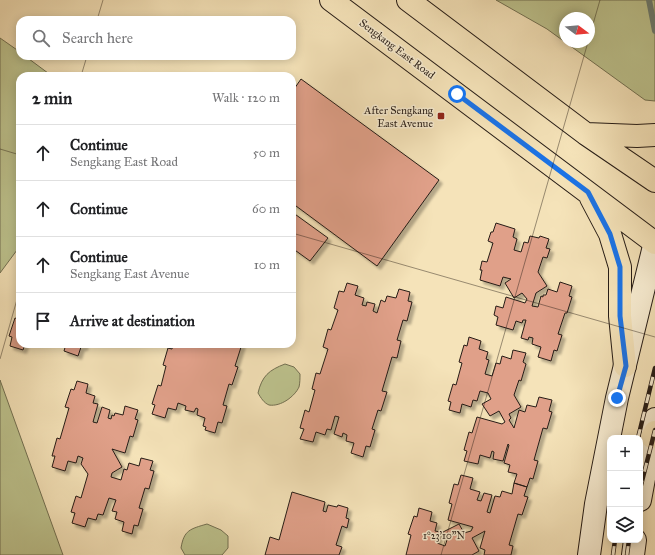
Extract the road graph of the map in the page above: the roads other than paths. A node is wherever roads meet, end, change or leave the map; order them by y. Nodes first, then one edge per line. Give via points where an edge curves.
1 (331, 0) edge
2 (408, 0) edge
3 (586, 134) junction
4 (655, 135) edge
5 (655, 181) edge
6 (588, 192) junction
7 (655, 242) edge
8 (626, 366) junction
9 (654, 429) edge
10 (643, 485) edge
11 (635, 543) edge
12 (589, 555) edge
13 (633, 555) edge

1 - 6 main road, Sengkang East Road
2 - 3 main road
3 - 4 main road
3 - 5 main road
6 - 7 main road, Sengkang East Road
6 - 8 main road via 610,234 620,267 620,316
7 - 8 main road
8 - 12 main road via 596,504
9 - 10 main road
11 - 13 main road

